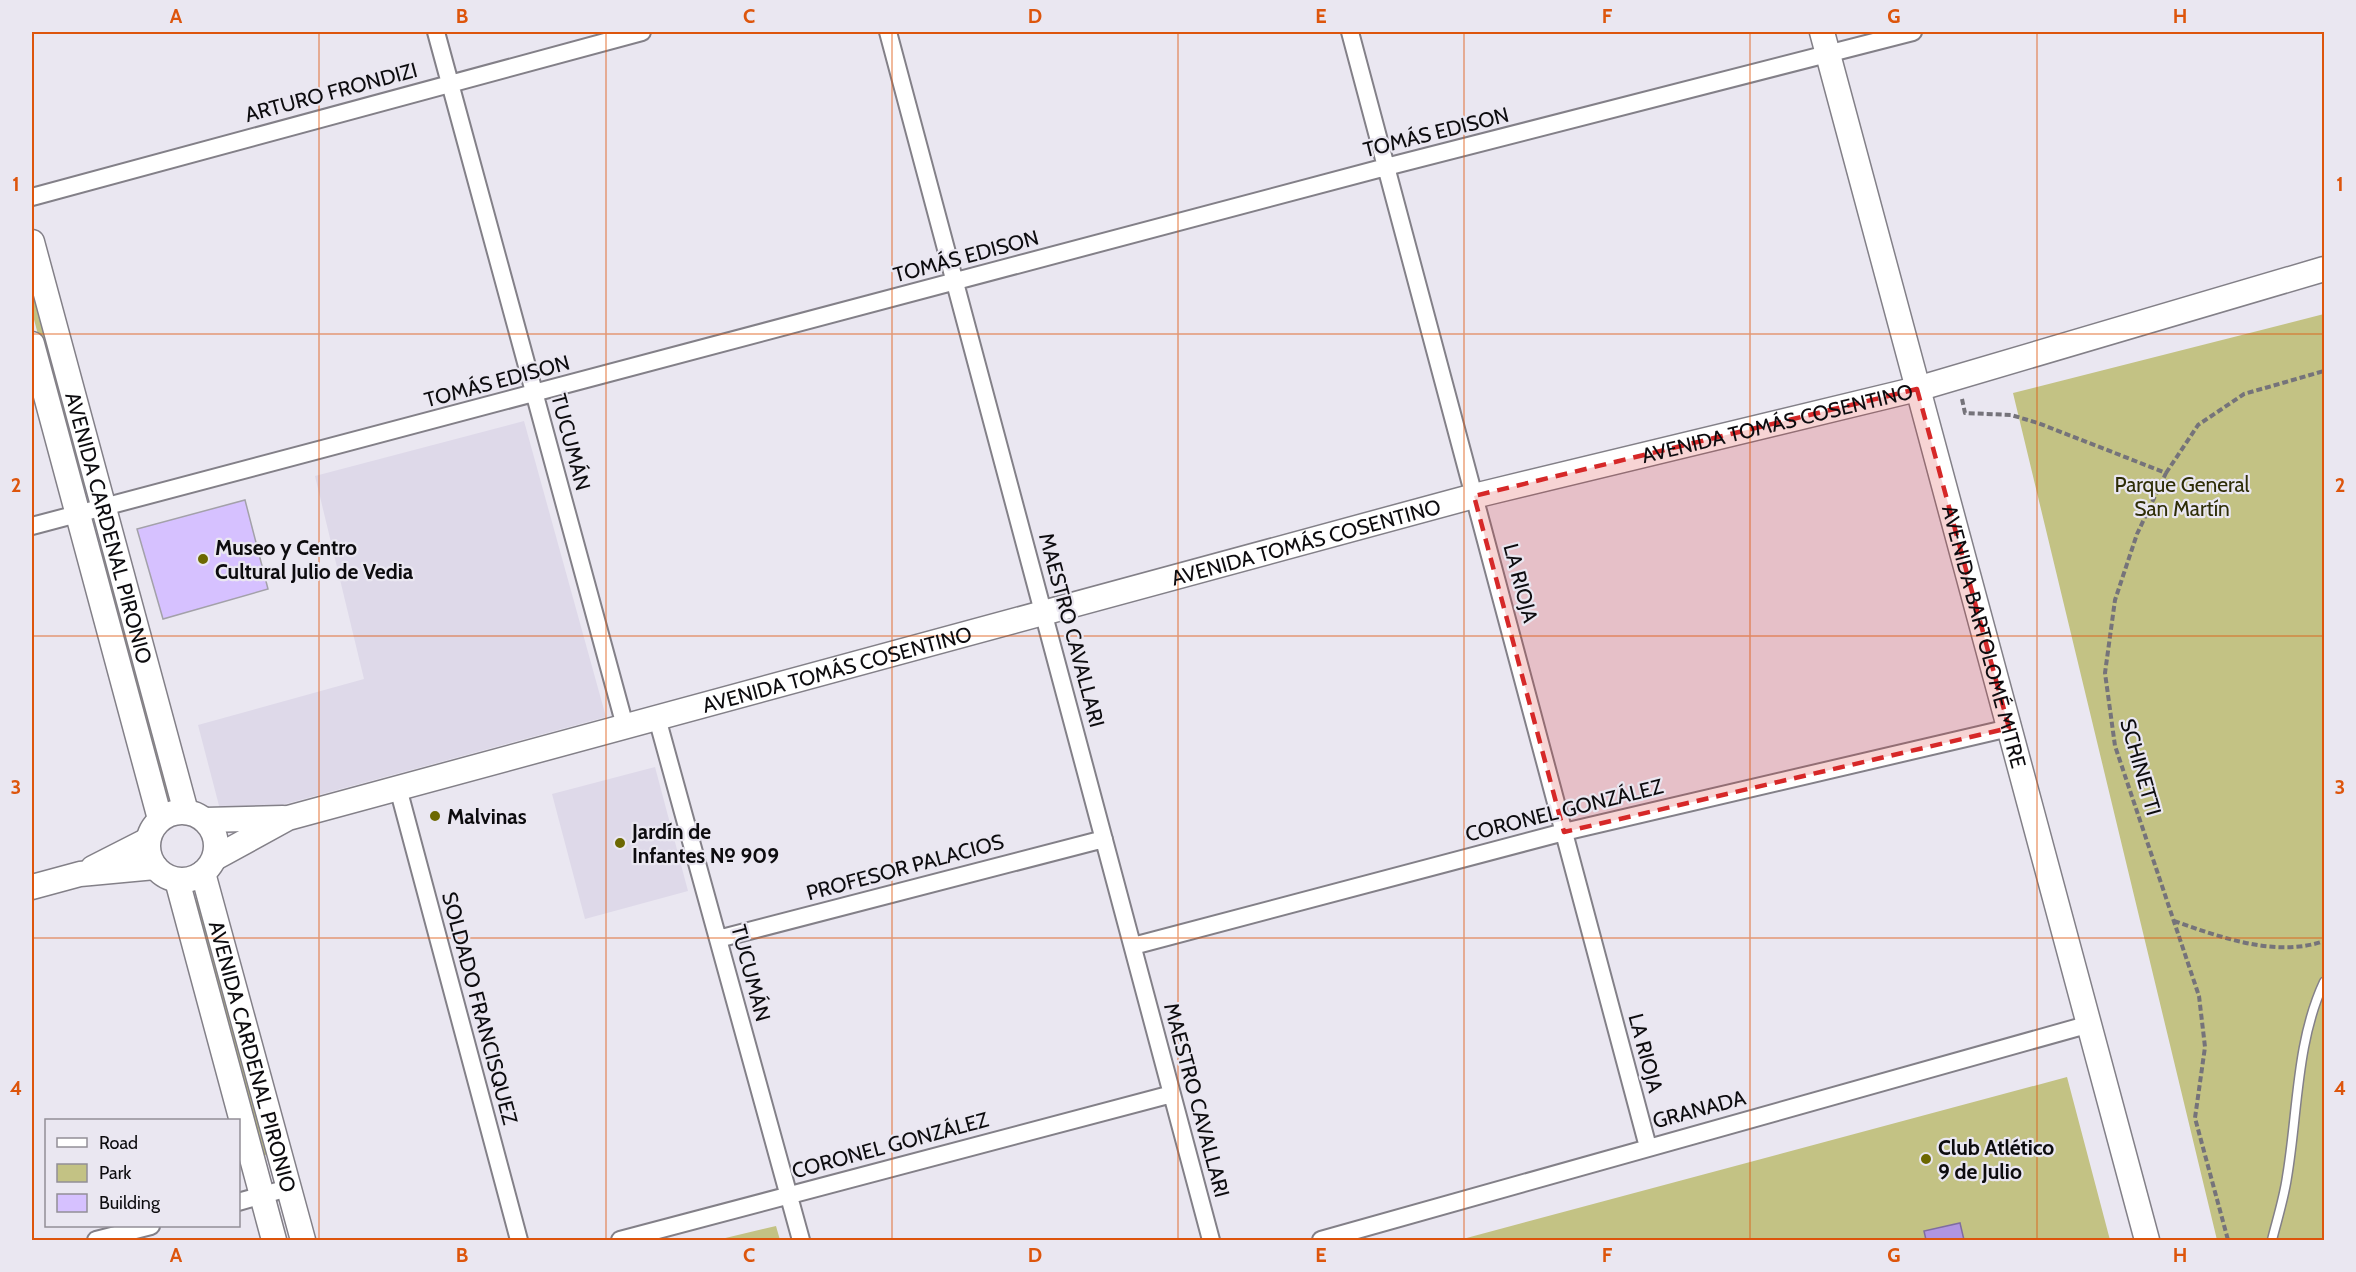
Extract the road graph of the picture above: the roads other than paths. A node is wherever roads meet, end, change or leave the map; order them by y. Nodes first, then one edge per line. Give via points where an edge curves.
1 (436, 32) edge
2 (642, 32) edge
3 (888, 32) edge
4 (1350, 32) edge
5 (1822, 32) edge
6 (1913, 32) edge
7 (1829, 55) junction
8 (450, 84) junction
9 (1386, 167) junction
10 (32, 197) edge
11 (32, 242) edge
12 (2325, 269) edge
13 (955, 282) junction
14 (32, 344) edge
15 (1917, 389) junction
16 (535, 394) junction
17 (1474, 496) junction
18 (104, 507) junction
19 (78, 514) junction
20 (32, 526) edge
21 (1044, 613) junction
22 (657, 718) junction
23 (625, 726) junction
24 (2009, 728) junction
25 (398, 788) junction
26 (195, 816) junction
27 (288, 818) junction
28 (160, 819) junction
29 (1564, 832) junction
30 (1104, 839) junction
31 (148, 840) junction
32 (209, 866) junction
33 (155, 867) junction
34 (80, 874) junction
35 (177, 880) junction
36 (32, 887) edge
37 (718, 939) junction
38 (1133, 946) junction
39 (2325, 982) edge
40 (2090, 1024) junction
41 (1172, 1094) junction
42 (1648, 1147) junction
43 (288, 1188) junction
44 (262, 1196) junction
45 (789, 1196) junction
46 (240, 1202) edge
47 (683, 1224) junction
48 (148, 1227) edge
49 (96, 1240) edge
50 (274, 1240) edge
51 (303, 1240) edge
52 (519, 1240) edge
53 (620, 1240) edge
54 (687, 1240) edge
55 (801, 1240) edge
56 (1211, 1240) edge
57 (1322, 1240) edge
58 (2147, 1240) edge
59 (2272, 1240) edge

1 - 8 street, TUCUMÁN
2 - 8 street, ARTURO FRONDIZI
3 - 13 street, MAESTRO CAVALLARI
4 - 9 street, LA RIOJA
5 - 7 main road, AVENIDA BARTOLOMÉ MITRE
6 - 7 street, TOMÁS EDISON
7 - 9 street, TOMÁS EDISON
7 - 15 main road, AVENIDA BARTOLOMÉ MITRE
8 - 10 street, ARTURO FRONDIZI
8 - 16 street, TUCUMÁN
9 - 13 street, TOMÁS EDISON
9 - 17 street, LA RIOJA
11 - 18 main road, AVENIDA CARDENAL PIRONIO
12 - 15 main road, AVENIDA TOMÁS COSENTINO
13 - 16 street, TOMÁS EDISON
13 - 21 street, MAESTRO CAVALLARI
14 - 19 main road, AVENIDA CARDENAL PIRONIO
15 - 17 main road, AVENIDA TOMÁS COSENTINO
15 - 24 main road, AVENIDA BARTOLOMÉ MITRE
16 - 18 street, TOMÁS EDISON
16 - 23 street, TUCUMÁN
17 - 21 main road, AVENIDA TOMÁS COSENTINO
17 - 29 street, LA RIOJA
18 - 19 street, TOMÁS EDISON
18 - 26 main road, AVENIDA CARDENAL PIRONIO
19 - 20 street, TOMÁS EDISON
19 - 28 main road, AVENIDA CARDENAL PIRONIO
21 - 22 main road, AVENIDA TOMÁS COSENTINO
21 - 30 street, MAESTRO CAVALLARI
22 - 23 main road, AVENIDA TOMÁS COSENTINO
22 - 37 street, TUCUMÁN
23 - 25 main road, AVENIDA TOMÁS COSENTINO
24 - 29 street, CORONEL GONZÁLEZ
24 - 40 main road, AVENIDA BARTOLOMÉ MITRE
25 - 27 main road, AVENIDA TOMÁS COSENTINO
25 - 52 street, SOLDADO FRANCISQUEZ
26 - 27 main road, AVENIDA TOMÁS COSENTINO
26 - 28 main road via 177,811
26 - 32 main road via 215,835
27 - 32 main road, AVENIDA TOMÁS COSENTINO
28 - 31 main road
29 - 38 street, CORONEL GONZÁLEZ
29 - 42 street, LA RIOJA
30 - 37 street, PROFESOR PALACIOS
30 - 38 street, MAESTRO CAVALLARI
31 - 33 main road via 148,853
31 - 34 main road
32 - 35 main road via 189,880
32 - 43 main road, AVENIDA CARDENAL PIRONIO
33 - 34 main road
33 - 35 main road via 167,878
34 - 36 main road
35 - 44 main road, AVENIDA CARDENAL PIRONIO
37 - 45 street, TUCUMÁN
38 - 41 street, MAESTRO CAVALLARI
39 - 59 lane via 2313,1005 2296,1097 2287,1177
40 - 42 street, GRANADA
40 - 58 main road, AVENIDA BARTOLOMÉ MITRE
41 - 45 street, CORONEL GONZÁLEZ
41 - 56 street, MAESTRO CAVALLARI
42 - 57 street, GRANADA
43 - 44 street
43 - 51 main road, AVENIDA CARDENAL PIRONIO
44 - 46 street
44 - 50 main road, AVENIDA CARDENAL PIRONIO
45 - 47 street, CORONEL GONZÁLEZ
45 - 55 street, TUCUMÁN
47 - 53 street, CORONEL GONZÁLEZ
47 - 54 street
48 - 49 street

